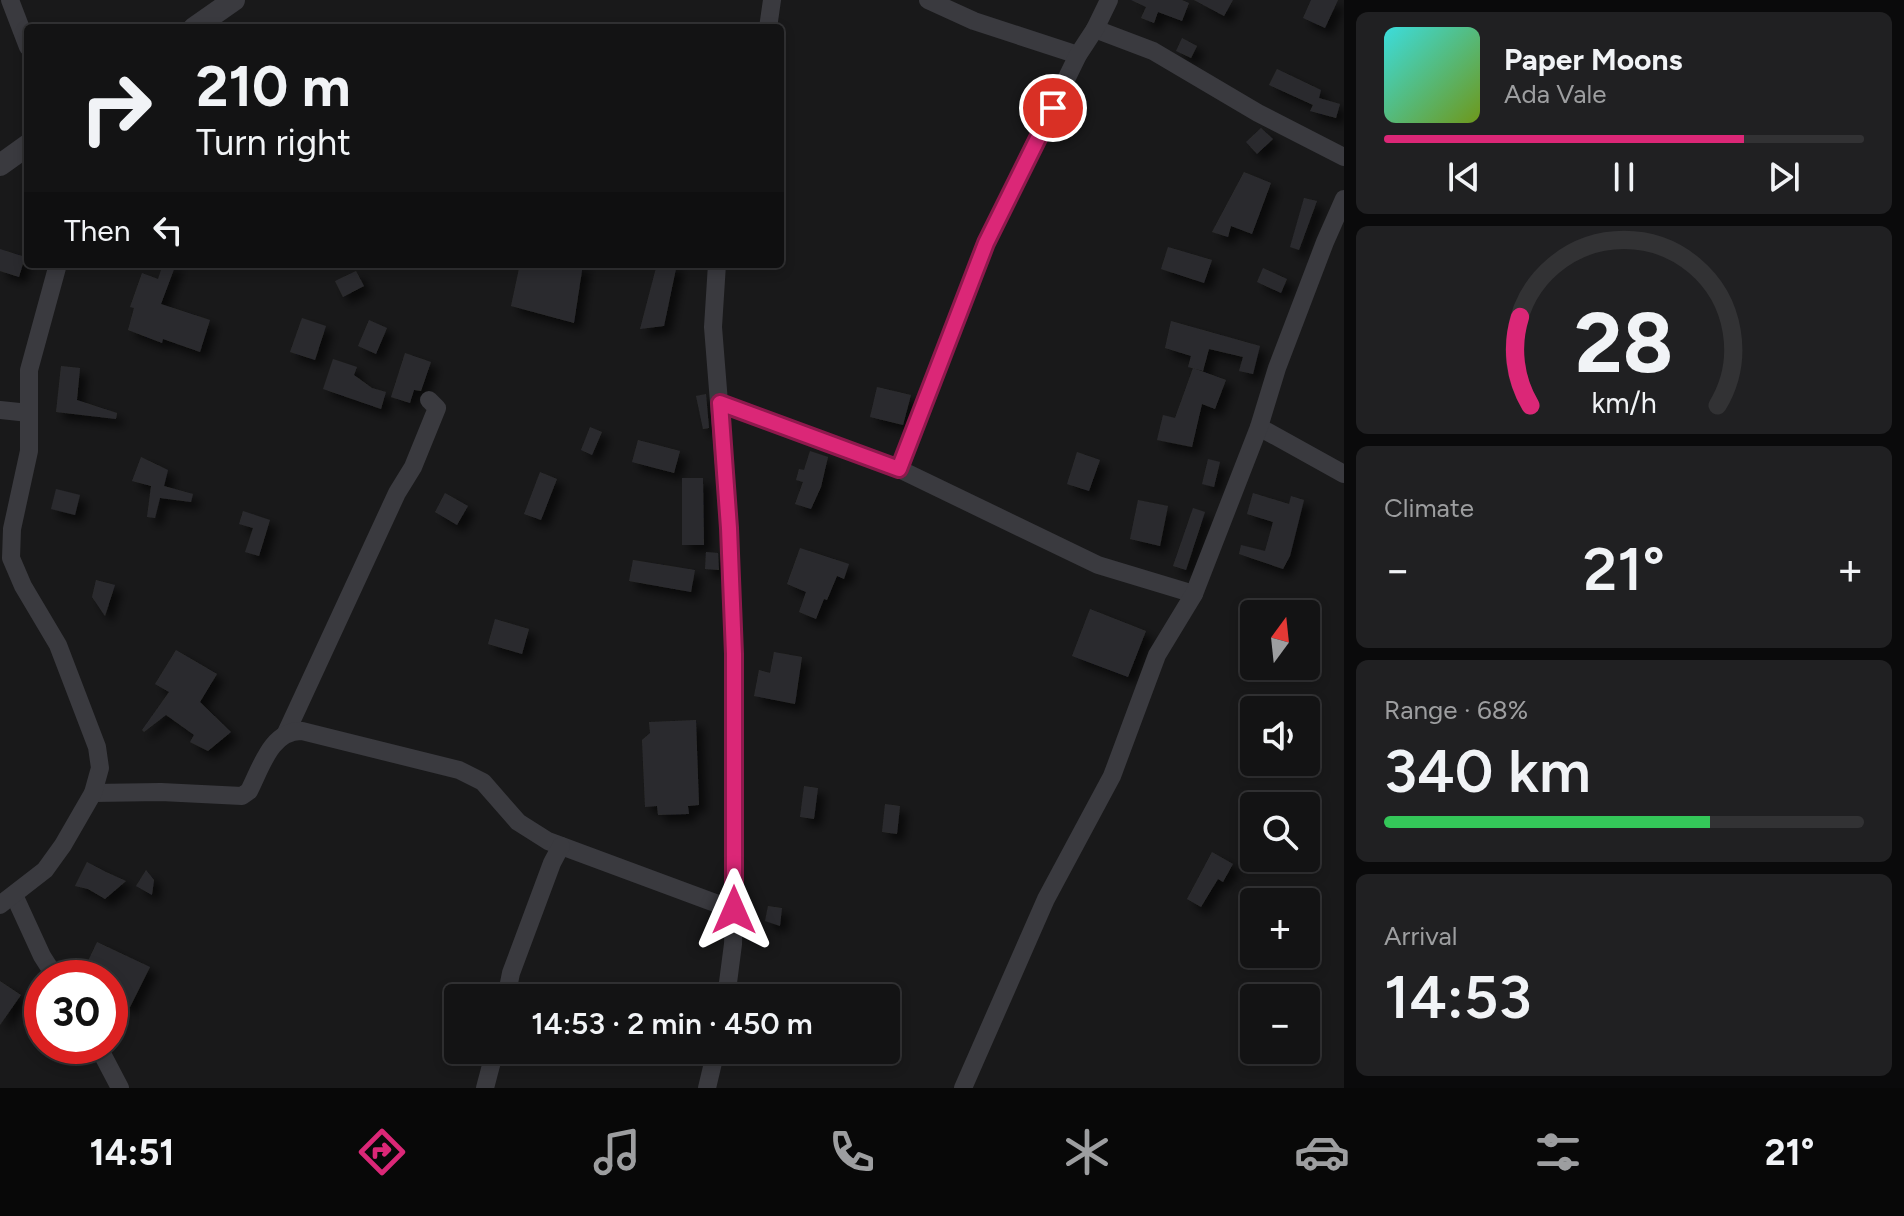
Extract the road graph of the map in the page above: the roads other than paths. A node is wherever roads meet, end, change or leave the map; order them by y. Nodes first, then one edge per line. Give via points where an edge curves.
1 (10, 0) edge
2 (234, 0) edge
3 (772, 0) edge
4 (928, 0) edge
5 (1109, 0) edge
6 (200, 24) edge
7 (769, 24) edge
8 (1095, 29) junction
9 (24, 37) edge
10 (1078, 55) junction
11 (24, 148) edge
12 (1344, 157) edge
13 (0, 165) edge
14 (1344, 199) edge
15 (57, 268) edge
16 (717, 268) edge
17 (429, 400) dead end
18 (720, 403) junction
19 (0, 410) edge
20 (29, 413) junction
21 (1259, 427) junction
22 (899, 469) junction
23 (1344, 474) edge
24 (1194, 594) junction
25 (286, 733) junction
26 (93, 793) junction
27 (561, 846) junction
28 (7, 900) edge
29 (734, 910) junction
30 (45, 960) edge
31 (509, 984) edge
32 (728, 984) edge
33 (107, 1064) edge
34 (491, 1064) edge
35 (713, 1064) edge
36 (120, 1088) edge
37 (485, 1088) edge
38 (707, 1088) edge
39 (963, 1088) edge

1 - 9 street
2 - 6 street
3 - 7 street
4 - 10 street
5 - 8 street
8 - 10 street
8 - 12 street via 1153,51
10 - 22 street via 986,243
11 - 13 street
14 - 21 street
15 - 20 street via 29,370
16 - 18 street via 713,327
17 - 25 street via 437,408 413,467
18 - 22 street
18 - 29 street via 734,654
19 - 20 street
20 - 26 street via 29,451 11,558 58,645 97,747 100,768
21 - 23 street
21 - 24 street
22 - 24 street via 1098,565
24 - 39 street via 1157,655 1112,776 1046,899
25 - 26 street via 272,745 242,796
25 - 27 street via 302,731 459,770 483,782 518,822
26 - 28 street via 45,870
27 - 29 street
27 - 31 street
28 - 30 street
29 - 32 street
33 - 36 street
34 - 37 street
35 - 38 street

